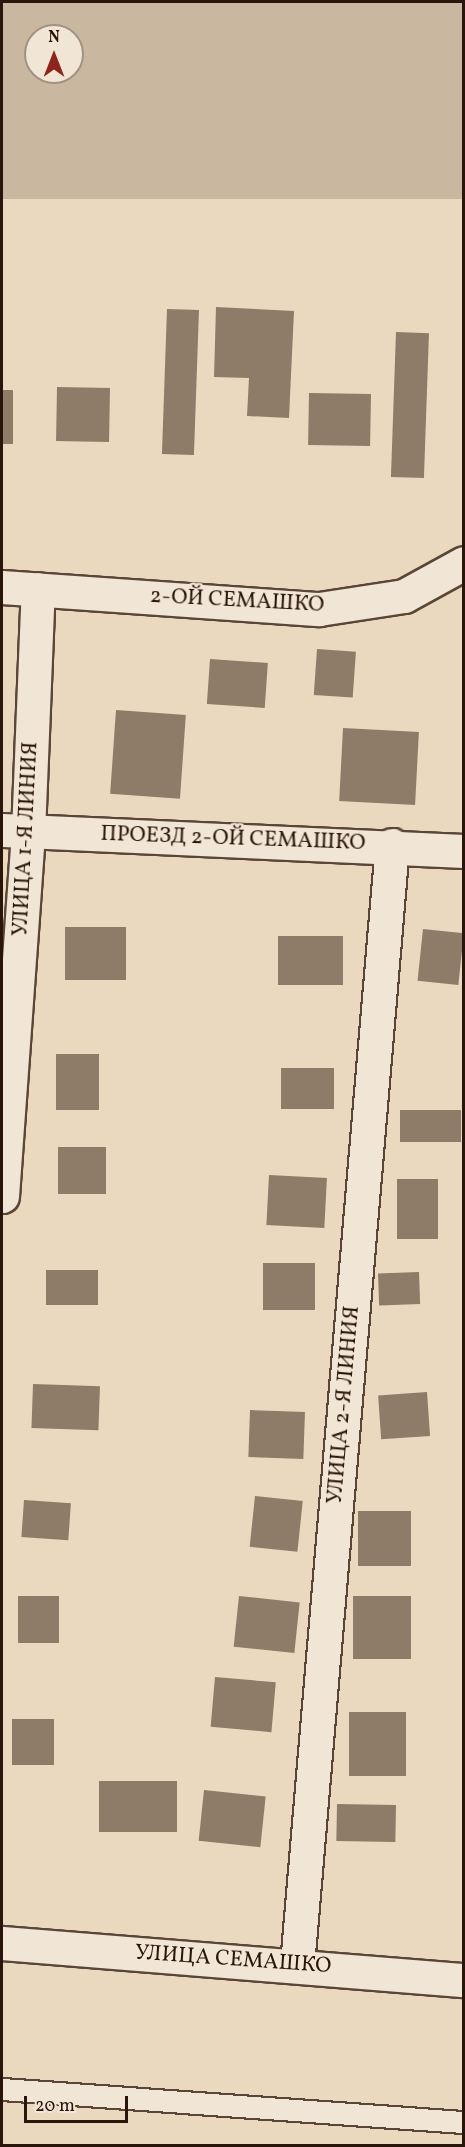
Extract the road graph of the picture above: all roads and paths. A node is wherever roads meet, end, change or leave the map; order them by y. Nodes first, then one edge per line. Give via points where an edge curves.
1 (464, 563) edge
2 (2, 587) edge
3 (38, 589) junction
4 (15, 831) edge
5 (392, 844) junction
6 (464, 851) edge
7 (2, 1196) edge
8 (2, 1943) edge
9 (297, 1965) junction
10 (464, 1980) edge
11 (2, 2089) edge
12 (464, 2122) edge

1 - 3 street, 2-ОЙ СЕМАШКО via 404,596 319,609
2 - 3 street, 2-ОЙ СЕМАШКО
3 - 4 street, УЛИЦА 1-Я ЛИНИЯ
4 - 5 street, ПРОЕЗД 2-ОЙ СЕМАШКО
4 - 7 street, УЛИЦА 1-Я ЛИНИЯ
5 - 6 street, ПРОЕЗД 2-ОЙ СЕМАШКО
5 - 9 street, УЛИЦА 2-Я ЛИНИЯ
8 - 9 street, УЛИЦА СЕМАШКО
9 - 10 street, УЛИЦА СЕМАШКО
11 - 12 lane

